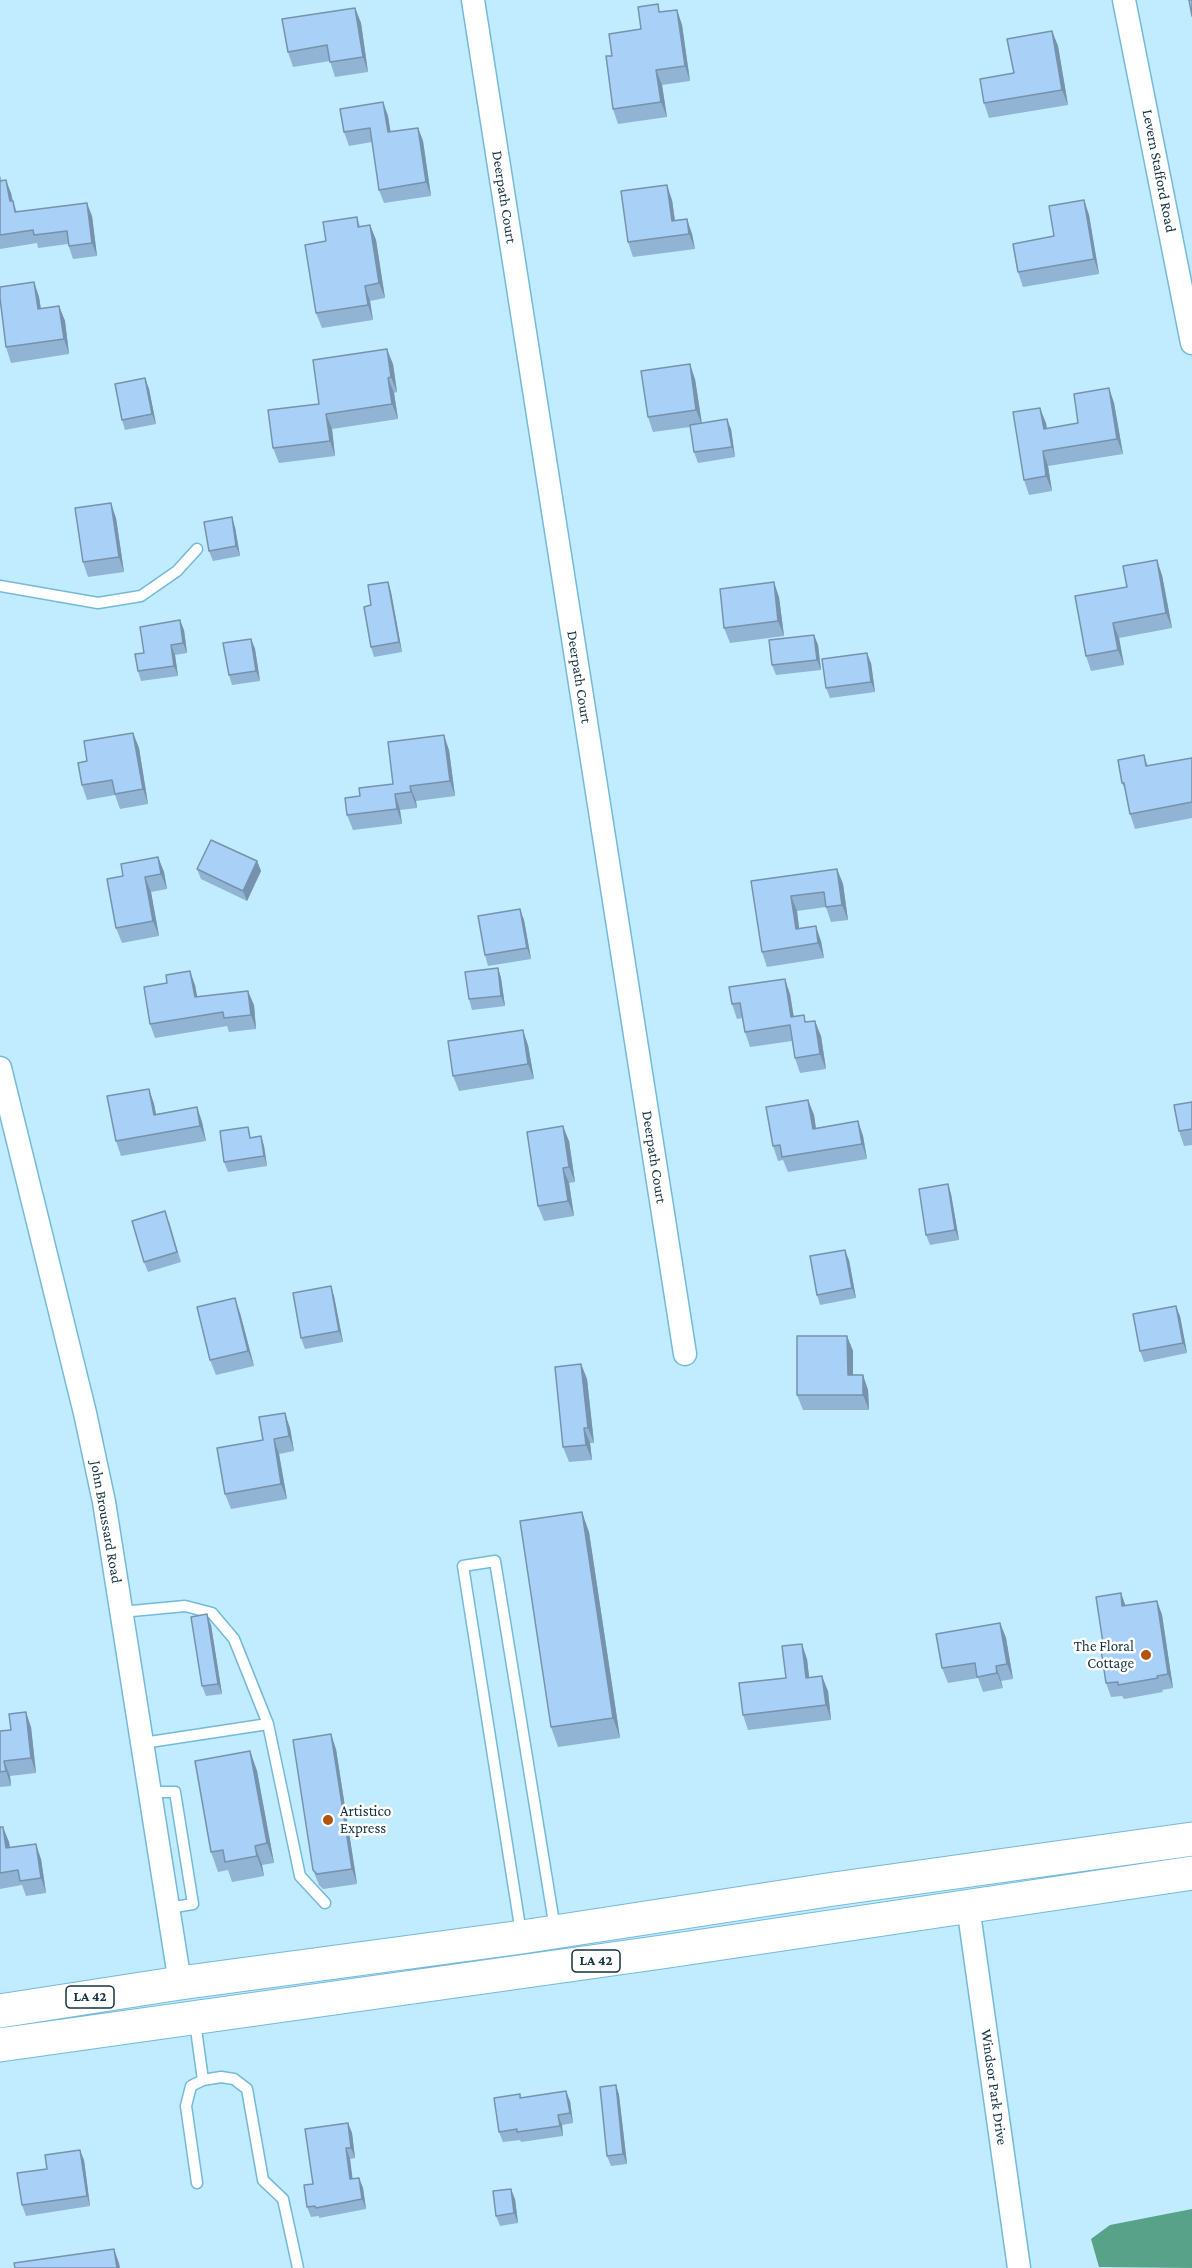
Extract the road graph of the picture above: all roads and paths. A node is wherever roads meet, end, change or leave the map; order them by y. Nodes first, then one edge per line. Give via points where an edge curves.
1 (473, 0) edge
2 (1125, 0) edge
3 (1192, 343) edge
4 (197, 549) dead end
5 (0, 586) edge
6 (0, 1068) edge
7 (685, 1354) dead end
8 (121, 1612) junction
9 (268, 1724) junction
10 (143, 1743) junction
11 (151, 1792) junction
12 (180, 1826) junction
13 (157, 1830) junction
14 (1180, 1840) edge
15 (175, 1868) junction
16 (1192, 1873) edge
17 (1037, 1896) junction
18 (325, 1903) dead end
19 (968, 1906) junction
20 (556, 1932) junction
21 (522, 1937) junction
22 (180, 1983) junction
23 (0, 2011) edge
24 (194, 2019) junction
25 (38, 2039) junction
26 (0, 2045) edge
27 (203, 2080) junction
28 (197, 2183) dead end
29 (298, 2268) edge
30 (1019, 2268) edge

1 - 7 street, Deerpath Court
2 - 3 street, Levern Stafford Road
4 - 5 lane via 177,572 141,596 98,603
6 - 8 street, John Broussard Road via 85,1413
8 - 9 lane via 185,1606 212,1613 234,1639
8 - 10 street, John Broussard Road
9 - 10 lane
9 - 18 lane via 300,1876
10 - 11 street, John Broussard Road
11 - 12 lane via 174,1792
11 - 13 street, John Broussard Road
12 - 13 lane
12 - 15 lane
13 - 15 street, John Broussard Road
14 - 17 main road via 1124,1861 1071,1868 1054,1877
14 - 20 main road, LA 42
15 - 22 street, John Broussard Road via 168,1908
16 - 17 main road, LA 42
17 - 19 main road, LA 42
19 - 24 main road, LA 42
19 - 30 street, Windsor Park Drive
20 - 21 main road, LA 42
20 - 21 lane via 495,1561 463,1566
21 - 22 main road, LA 42
22 - 23 main road, LA 42
22 - 25 main road via 173,2002 71,2021
24 - 25 main road, LA 42
24 - 27 lane
25 - 26 main road, LA 42
27 - 28 lane via 191,2086 186,2106
27 - 29 lane via 234,2079 247,2089 263,2180 283,2199

